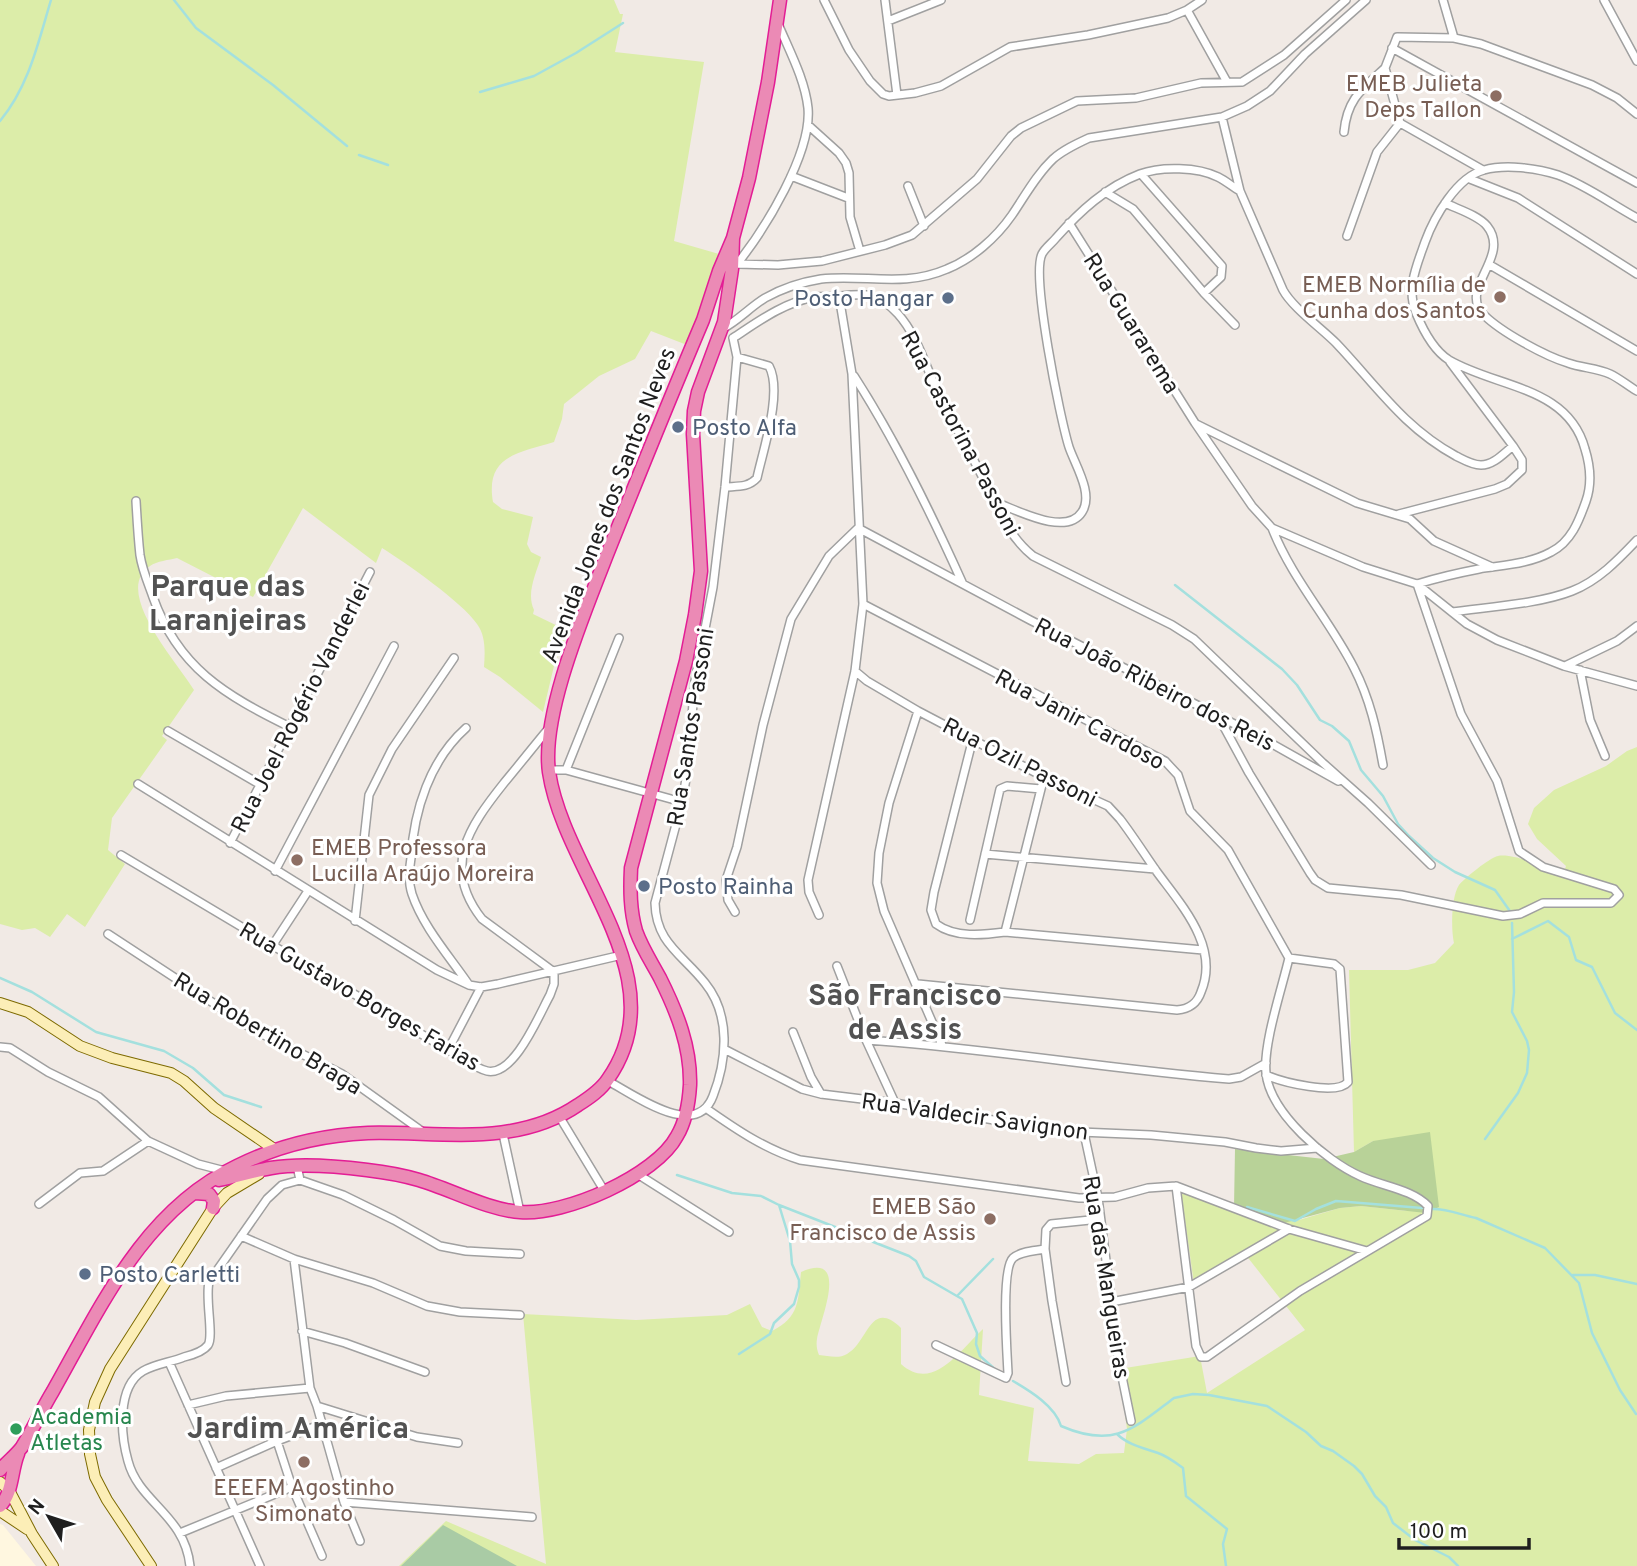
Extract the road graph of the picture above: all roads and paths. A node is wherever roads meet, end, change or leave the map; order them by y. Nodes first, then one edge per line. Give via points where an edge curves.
1 (780, 0) edge
2 (824, 0) edge
3 (885, 0) edge
4 (941, 0) edge
5 (1202, 0) edge
6 (1346, 0) edge
7 (1366, 0) edge
8 (1443, 0) edge
9 (1604, 0) edge
10 (1187, 10) junction
11 (777, 21) junction
12 (888, 21) junction
13 (1454, 38) junction
14 (1392, 48) junction
15 (1637, 61) edge
16 (1385, 68) junction
17 (1227, 82) junction
18 (897, 95) junction
19 (1637, 114) edge
20 (1222, 117) junction
21 (1400, 123) junction
22 (808, 125) junction
23 (1344, 132) dead end
24 (1483, 170) junction
25 (1141, 174) junction
26 (791, 176) junction
27 (1470, 179) junction
28 (1637, 183) edge
29 (908, 186) dead end
30 (1241, 191) junction
31 (1105, 192) junction
32 (848, 198) junction
33 (1445, 203) junction
34 (1637, 218) edge
35 (1069, 223) junction
36 (924, 226) junction
37 (1348, 236) dead end
38 (733, 238) junction
39 (859, 251) junction
40 (1490, 265) junction
41 (735, 266) junction
42 (1637, 274) edge
43 (1204, 293) junction
44 (839, 296) junction
45 (710, 297) junction
46 (727, 306) junction
47 (1235, 325) dead end
48 (721, 333) junction
49 (733, 338) junction
50 (1637, 351) edge
51 (737, 357) junction
52 (1447, 359) junction
53 (852, 374) junction
54 (1637, 391) edge
55 (1195, 424) junction
56 (1513, 446) junction
57 (725, 487) junction
58 (136, 501) dead end
59 (995, 502) junction
60 (1399, 514) junction
61 (858, 528) junction
62 (1272, 528) junction
63 (1637, 540) edge
64 (1493, 568) junction
65 (370, 572) dead end
66 (963, 583) junction
67 (1417, 584) junction
68 (863, 604) junction
69 (1452, 612) junction
70 (1637, 626) edge
71 (619, 638) dead end
72 (394, 646) dead end
73 (454, 658) dead end
74 (1564, 666) junction
75 (1580, 670) junction
76 (855, 671) junction
77 (1637, 686) edge
78 (918, 711) junction
79 (1217, 714) junction
80 (552, 724) junction
81 (290, 727) junction
82 (466, 728) dead end
83 (168, 732) dead end
84 (973, 738) junction
85 (1605, 756) dead end
86 (1383, 765) dead end
87 (548, 770) junction
88 (566, 770) junction
89 (1044, 777) junction
90 (138, 784) dead end
91 (261, 785) junction
92 (1348, 786) junction
93 (1041, 789) junction
94 (649, 795) junction
95 (682, 802) junction
96 (230, 843) junction
97 (985, 854) junction
98 (121, 855) dead end
99 (1023, 858) junction
100 (1431, 865) dead end
101 (1155, 869) junction
102 (275, 870) junction
103 (308, 891) junction
104 (735, 912) dead end
105 (819, 915) dead end
106 (970, 920) dead end
107 (355, 921) junction
108 (1005, 932) junction
109 (108, 934) dead end
110 (272, 946) junction
111 (1203, 950) junction
112 (623, 955) junction
113 (1289, 958) junction
114 (837, 966) dead end
115 (554, 972) junction
116 (918, 984) junction
117 (469, 985) junction
118 (481, 987) junction
119 (0, 1003) edge
120 (793, 1032) dead end
121 (866, 1040) junction
122 (942, 1045) junction
123 (0, 1047) edge
124 (448, 1050) junction
125 (726, 1050) junction
126 (1266, 1063) junction
127 (1266, 1075) junction
128 (608, 1081) junction
129 (821, 1094) junction
130 (895, 1103) junction
131 (707, 1109) junction
132 (559, 1116) junction
133 (685, 1117) junction
134 (1084, 1133) junction
135 (426, 1134) junction
136 (503, 1134) junction
137 (148, 1142) junction
138 (297, 1146) junction
139 (1317, 1148) junction
140 (274, 1149) junction
141 (297, 1166) junction
142 (272, 1168) junction
143 (226, 1171) junction
144 (639, 1174) junction
145 (240, 1175) junction
146 (300, 1180) junction
147 (209, 1183) junction
148 (1177, 1186) junction
149 (605, 1192) junction
150 (226, 1193) junction
151 (194, 1194) junction
152 (1098, 1198) junction
153 (39, 1204) dead end
154 (213, 1208) junction
155 (520, 1213) junction
156 (1100, 1219) junction
157 (1289, 1229) junction
158 (729, 1232) dead end
159 (241, 1236) junction
160 (1045, 1249) junction
161 (1368, 1251) junction
162 (520, 1254) dead end
163 (294, 1259) junction
164 (1189, 1287) junction
165 (1111, 1302) junction
166 (520, 1315) dead end
167 (302, 1331) junction
168 (936, 1345) dead end
169 (169, 1362) junction
170 (425, 1373) dead end
171 (1066, 1381) dead end
172 (310, 1388) junction
173 (188, 1405) junction
174 (317, 1406) junction
175 (1131, 1420) dead end
176 (322, 1424) junction
177 (277, 1441) junction
178 (458, 1443) dead end
179 (21, 1447) junction
180 (216, 1468) junction
181 (0, 1470) edge
182 (4, 1486) edge
183 (292, 1487) junction
184 (344, 1502) junction
185 (0, 1508) edge
186 (235, 1512) junction
187 (532, 1517) dead end
188 (180, 1533) junction
189 (32, 1534) junction
190 (360, 1541) dead end
191 (322, 1556) dead end
192 (53, 1566) edge
193 (151, 1566) edge
194 (190, 1566) edge
195 (260, 1566) edge

1 - 11 highway
2 - 18 street via 870,81 883,94
3 - 12 street
4 - 12 street
5 - 10 street
6 - 17 street via 1256,75 1242,82
7 - 20 street via 1270,90
8 - 13 street
9 - 15 street
10 - 17 street
10 - 18 street via 1088,35 1010,47 941,86
11 - 22 street via 803,84
11 - 38 highway via 750,178
12 - 18 street
13 - 14 street via 1397,37
13 - 19 street via 1567,74 1617,98
14 - 16 street
14 - 28 street
16 - 21 street
16 - 23 street via 1350,104
17 - 36 street via 1183,86 1136,98 1077,102 1038,119 1011,136 977,179
20 - 30 street
20 - 48 street via 1089,138 1054,158 995,234 973,255 947,269 897,280 808,282 764,298
21 - 24 street
21 - 37 street via 1377,152
22 - 26 street
22 - 32 street via 846,163
24 - 27 street
24 - 34 street via 1527,169 1558,175
25 - 30 street via 1202,172
25 - 31 street
25 - 43 street via 1222,266 1221,277
26 - 32 street
26 - 41 street via 761,233
27 - 33 street
27 - 42 street via 1518,198
29 - 36 street
30 - 56 street via 1286,296 1336,343 1410,426 1442,448 1480,465 1496,460
31 - 35 street
31 - 43 street via 1133,209
32 - 39 street
33 - 40 street via 1487,226 1492,236
33 - 52 street via 1429,230 1411,286 1426,336
35 - 55 street, Rua Guararema
35 - 59 street via 1043,253 1039,280 1057,401 1087,501 1077,518 1060,524
36 - 39 street via 912,235
38 - 41 highway
38 - 45 highway, Avenida Jones dos Santos Neves
39 - 41 street via 822,261
40 - 50 street
40 - 54 street via 1475,298 1485,316 1546,354 1612,375
41 - 46 highway
43 - 47 street
44 - 49 street, Rua Castorina Passoni via 797,301
44 - 53 street
44 - 59 street, Rua Castorina Passoni via 871,295 898,314
45 - 46 highway via 722,299
45 - 80 highway, Avenida Jones dos Santos Neves via 585,612
46 - 48 highway
48 - 49 street
48 - 94 highway via 694,411 701,571 695,615
49 - 51 street, Rua Santos Passoni
51 - 57 street, Rua Santos Passoni
51 - 57 street via 769,366 774,395 757,478 745,486
52 - 56 street
52 - 64 street via 1525,389 1561,409 1582,436 1588,458 1587,498 1562,545 1550,553
53 - 61 street
53 - 66 street via 929,510
55 - 60 street via 1357,503
55 - 62 street, Rua Guararema
56 - 60 street via 1523,465 1507,484
57 - 95 street, Rua Santos Passoni
58 - 81 street via 141,557 167,632 210,680
59 - 92 street, Rua Castorina Passoni via 1012,536 1033,556 1194,639
60 - 64 street via 1434,541
61 - 66 street, Rua João Ribeiro dos Reis
61 - 68 street
61 - 104 street via 829,556 791,619 726,880
62 - 67 street via 1363,567
62 - 86 street via 1281,552 1364,688
63 - 69 street via 1616,562 1574,591
64 - 67 street
65 - 81 street, Rua Joel Rogério Vanderlei
66 - 79 street, Rua João Ribeiro dos Reis
67 - 69 street
67 - 79 street via 1461,713 1497,781 1519,851 1544,867 1614,890 1619,895 1615,901 1544,902 1512,916 1321,885
68 - 76 street
68 - 113 street, Rua Janir Cardoso via 1165,761 1178,775 1190,811 1228,850
69 - 74 street via 1497,640
70 - 74 street via 1617,641
71 - 88 street
72 - 102 street
73 - 107 street via 392,749 369,794
74 - 75 street
75 - 77 street
75 - 85 street via 1590,720
76 - 78 street, Rua Ozil Passoni
76 - 105 street via 808,880
78 - 84 street, Rua Ozil Passoni
78 - 116 street via 889,803 877,883 884,911
79 - 92 street, Rua João Ribeiro dos Reis
80 - 87 highway, Avenida Jones dos Santos Neves
80 - 115 street via 471,828 462,877 466,894 482,919
81 - 91 street, Rua Joel Rogério Vanderlei
82 - 117 street via 446,748 420,804 409,880 417,907
83 - 91 street
84 - 89 street, Rua Ozil Passoni
84 - 108 street via 934,892 932,918 940,928 954,932
87 - 88 street
87 - 112 highway, Avenida Jones dos Santos Neves via 558,810
88 - 94 street
89 - 93 street
89 - 101 street, Rua Ozil Passoni via 1108,806
90 - 96 street
91 - 96 street, Rua Joel Rogério Vanderlei
92 - 100 street, Rua Castorina Passoni
93 - 97 street via 1000,789
93 - 99 street
94 - 95 street
94 - 133 highway via 629,894 637,933 660,978 690,1058
95 - 125 street, Rua Santos Passoni via 655,903 656,920 667,942 713,995
96 - 102 street
97 - 99 street
97 - 106 street
98 - 110 street, Rua Gustavo Borges Farias
99 - 101 street
99 - 108 street
101 - 111 street, Rua Ozil Passoni via 1189,915
102 - 103 street
103 - 107 street
103 - 110 street
107 - 117 street
108 - 111 street
109 - 135 street, Rua Robertino Braga via 256,1031 342,1074
110 - 124 street, Rua Gustavo Borges Farias
111 - 116 street via 1207,970 1200,997 1187,1009
112 - 115 street
112 - 128 highway, Avenida Jones dos Santos Neves via 632,1007 629,1031
113 - 126 street
113 - 127 street via 1334,964 1340,969 1348,1082 1340,1088 1292,1084
114 - 121 street
115 - 118 street
115 - 124 street, Rua Gustavo Borges Farias via 550,995 506,1068 487,1071
116 - 122 street
117 - 118 street
118 - 124 street
119 - 140 street via 28,1012 80,1046 171,1073
120 - 129 street
121 - 122 street
121 - 130 street
122 - 126 street via 1229,1079
123 - 137 street via 10,1048 99,1097
125 - 129 street, Rua Valdecir Savignon
125 - 131 street, Rua Santos Passoni
126 - 127 street
127 - 139 street via 1282,1110
128 - 132 highway, Avenida Jones dos Santos Neves
128 - 133 street
129 - 130 street, Rua Valdecir Savignon
130 - 134 street, Rua Valdecir Savignon
131 - 133 street
131 - 152 street via 776,1153 800,1160
132 - 136 highway, Avenida Jones dos Santos Neves
132 - 149 street
133 - 144 highway via 677,1138
134 - 139 street, Rua Valdecir Savignon via 1151,1135 1281,1150
134 - 152 street, Rua das Mangueiras
135 - 136 highway, Avenida Jones dos Santos Neves
135 - 138 highway, Avenida Jones dos Santos Neves via 365,1133
136 - 155 street
137 - 143 street
137 - 153 street via 103,1171 80,1173
138 - 140 highway, Avenida Jones dos Santos Neves
138 - 145 highway
139 - 161 street via 1357,1175 1419,1198 1430,1210 1422,1220
140 - 143 highway, Avenida Jones dos Santos Neves
141 - 142 highway
141 - 146 street
141 - 155 highway via 394,1174
142 - 145 highway
142 - 150 street
143 - 147 highway, Avenida Jones dos Santos Neves
144 - 149 highway
144 - 158 street
145 - 147 highway
145 - 150 street
146 - 159 street via 282,1185 267,1199
146 - 162 street via 343,1195 440,1246
147 - 151 highway, Avenida Jones dos Santos Neves
148 - 152 street
148 - 157 street
148 - 164 street
149 - 155 highway via 580,1202
150 - 154 street
151 - 154 highway via 209,1194
151 - 179 highway, Avenida Jones dos Santos Neves via 174,1209 131,1258
152 - 156 street, Rua das Mangueiras
154 - 193 street via 110,1369 89,1430 95,1477
156 - 160 street via 1051,1223
156 - 165 street, Rua das Mangueiras
157 - 161 street
157 - 164 street
159 - 163 street
159 - 169 street via 209,1282 208,1345
160 - 168 street via 1015,1256 1007,1269 1008,1373 1003,1378
160 - 171 street
161 - 164 street via 1207,1357 1197,1352
163 - 166 street via 442,1310
163 - 167 street
164 - 165 street
165 - 175 street, Rua das Mangueiras
167 - 170 street
167 - 172 street
169 - 173 street
169 - 188 street via 135,1378 128,1390 123,1430 133,1475
172 - 173 street via 226,1396
172 - 174 street
173 - 180 street
174 - 176 street
174 - 178 street via 417,1437
176 - 177 street
176 - 184 street
177 - 180 street
177 - 183 street
179 - 181 highway, Avenida Jones dos Santos Neves
179 - 182 highway
180 - 186 street
182 - 185 highway via 8,1496
182 - 189 street
183 - 186 street
183 - 191 street
184 - 187 street
184 - 190 street
185 - 189 street
186 - 188 street
186 - 195 street
188 - 194 street
189 - 192 street

